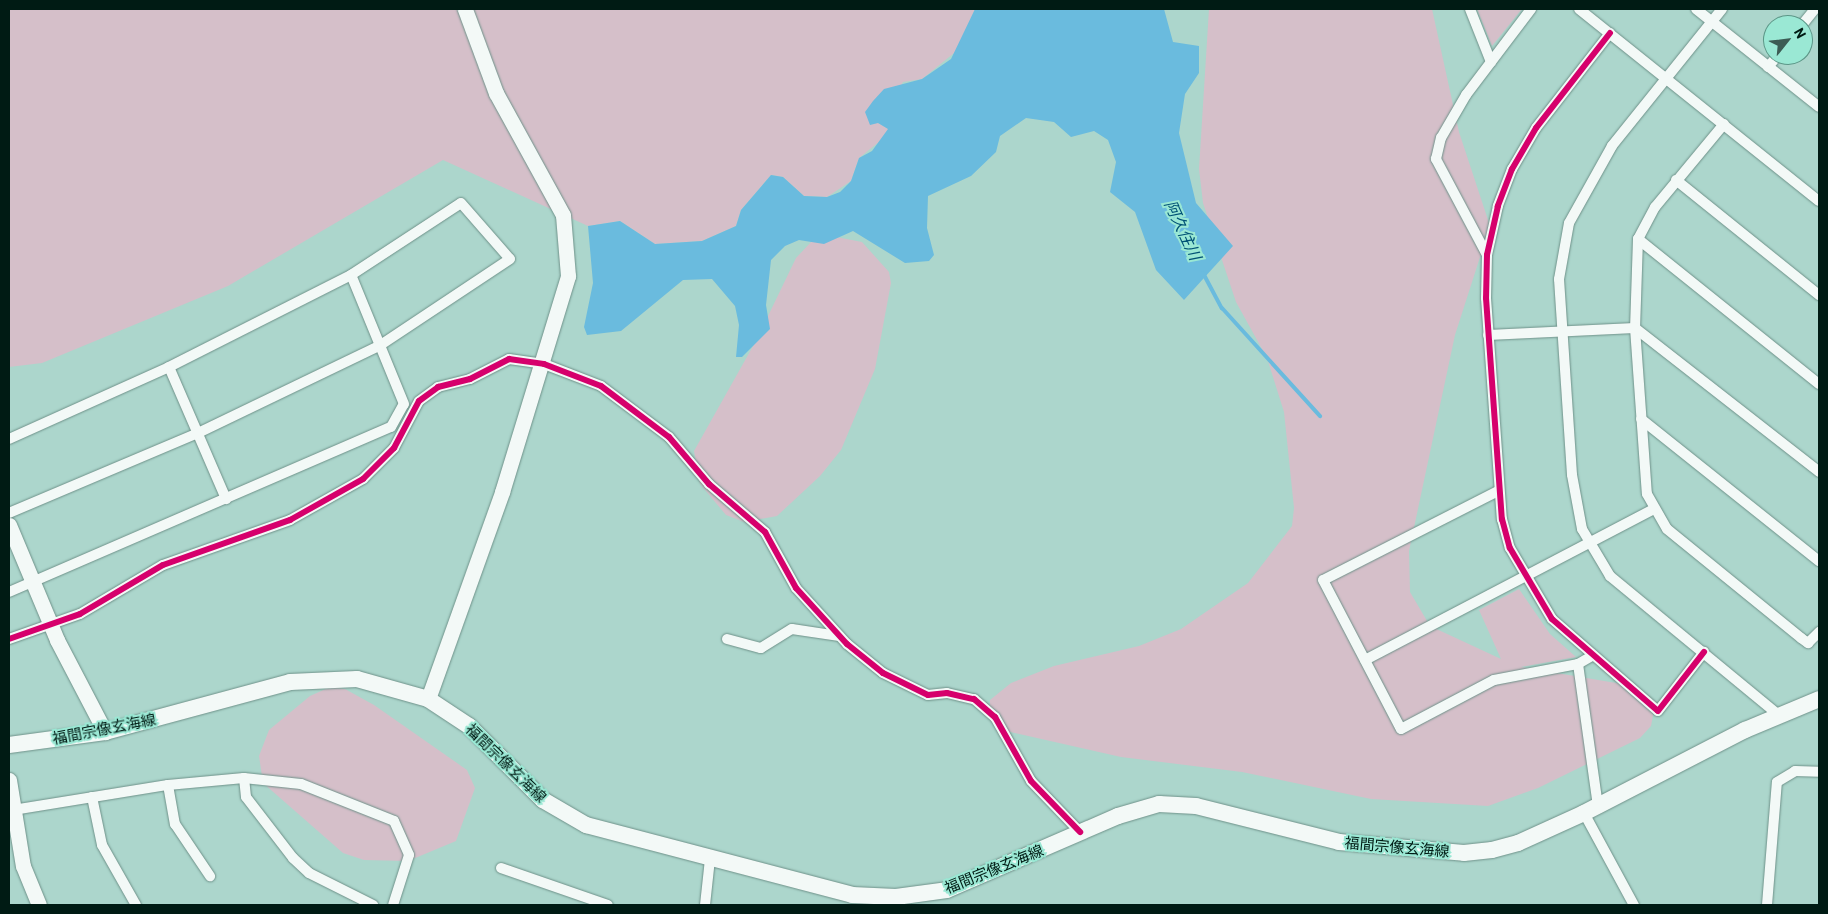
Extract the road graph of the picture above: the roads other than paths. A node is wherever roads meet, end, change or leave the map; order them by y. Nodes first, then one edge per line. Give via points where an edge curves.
1 (466, 9) edge
2 (1470, 9) edge
3 (1531, 9) edge
4 (1579, 9) edge
5 (1696, 9) edge
6 (1722, 9) edge
7 (1712, 21) junction
8 (1610, 33) junction
9 (1491, 62) junction
10 (1768, 67) joint
11 (1666, 79) junction
12 (1819, 107) edge
13 (1724, 124) junction
14 (1676, 180) junction
15 (1819, 200) edge
16 (1638, 239) junction
17 (1487, 255) junction
18 (351, 275) junction
19 (1819, 295) edge
20 (1635, 328) junction
21 (1563, 330) junction
22 (1488, 336) junction
23 (379, 346) junction
24 (544, 364) junction
25 (170, 367) junction
26 (1819, 384) edge
27 (1641, 419) junction
28 (198, 433) junction
29 (9, 439) edge
30 (1819, 472) edge
31 (1498, 491) junction
32 (226, 499) junction
33 (1654, 509) junction
34 (9, 513) edge
35 (9, 525) edge
36 (1588, 543) junction
37 (1819, 561) edge
38 (1525, 576) junction
39 (34, 581) junction
40 (9, 592) edge
41 (51, 626) junction
42 (1819, 632) edge
43 (840, 636) junction
44 (9, 639) edge
45 (727, 639) dead end
46 (1704, 652) junction
47 (1592, 656) junction
48 (1365, 660) junction
49 (1578, 664) junction
50 (428, 699) junction
51 (1819, 699) edge
52 (1780, 716) junction
53 (105, 732) junction
54 (9, 745) edge
55 (1819, 772) edge
56 (244, 778) junction
57 (9, 780) edge
58 (168, 785) junction
59 (92, 797) junction
60 (13, 810) junction
61 (1591, 810) junction
62 (1080, 832) junction
63 (710, 859) junction
64 (501, 868) dead end
65 (210, 876) dead end
66 (38, 905) edge
67 (136, 905) edge
68 (373, 905) edge
69 (393, 905) edge
70 (608, 905) edge
71 (705, 905) edge
72 (1634, 905) edge
73 (1767, 905) edge

1 - 24 street via 496,93 563,215 568,276
2 - 9 street
3 - 9 street
4 - 8 street
5 - 7 street
6 - 7 street
7 - 10 street
7 - 11 street
8 - 11 street
8 - 17 street via 1536,128 1512,169
9 - 17 street via 1456,112 1436,159
10 - 12 street
11 - 13 street
11 - 21 street via 1612,146 1569,223 1559,279
13 - 14 street
13 - 15 street
14 - 16 street via 1647,218
14 - 19 street
16 - 20 street
16 - 26 street
17 - 22 street
18 - 23 street
18 - 23 street via 461,203 510,259
18 - 25 street
20 - 21 street
20 - 27 street
20 - 30 street
21 - 22 street
21 - 36 street via 1572,475
22 - 31 street
23 - 28 street
23 - 32 street via 404,404 391,428
24 - 41 street via 509,360 470,380 438,386 419,401 394,448 363,479 290,520 163,565 80,614
24 - 43 street via 601,386 669,438 709,484 764,532 796,588
24 - 50 street
25 - 28 street
25 - 29 street
27 - 33 street via 1645,480
27 - 37 street
28 - 32 street
28 - 34 street
31 - 38 street via 1510,548
31 - 48 street via 1323,580
32 - 39 street
33 - 36 street
33 - 42 street via 1667,529 1808,643
35 - 39 street
36 - 38 street
36 - 46 street via 1615,581
38 - 47 street via 1552,619
38 - 48 street
39 - 40 street
39 - 41 street
41 - 44 street
41 - 53 street
43 - 45 street via 792,629 761,648
43 - 62 street via 883,673 928,695 947,693 974,700 995,717 1051,807
46 - 47 street via 1658,711
46 - 52 street
47 - 49 street
48 - 49 street via 1401,729 1494,680
49 - 61 street
50 - 53 main road, 福間宗像玄海線 via 357,679 313,679
50 - 63 main road, 福間宗像玄海線 via 469,726 527,786 562,813 610,834
51 - 52 main road, 福間宗像玄海線
52 - 61 main road, 福間宗像玄海線
53 - 54 main road, 福間宗像玄海線
55 - 73 street via 1795,772 1777,782
56 - 58 street
56 - 68 street via 246,797 293,858 309,873
56 - 69 street via 301,784 394,821 409,855
57 - 60 street
58 - 59 street
58 - 65 street via 175,824
59 - 60 street
59 - 67 street via 102,845
60 - 66 street via 23,866
61 - 62 main road, 福間宗像玄海線 via 1518,843 1464,853 1339,842 1177,803 1144,807
61 - 72 street
62 - 63 main road, 福間宗像玄海線 via 947,890 916,896 852,895
63 - 71 street
64 - 70 street

